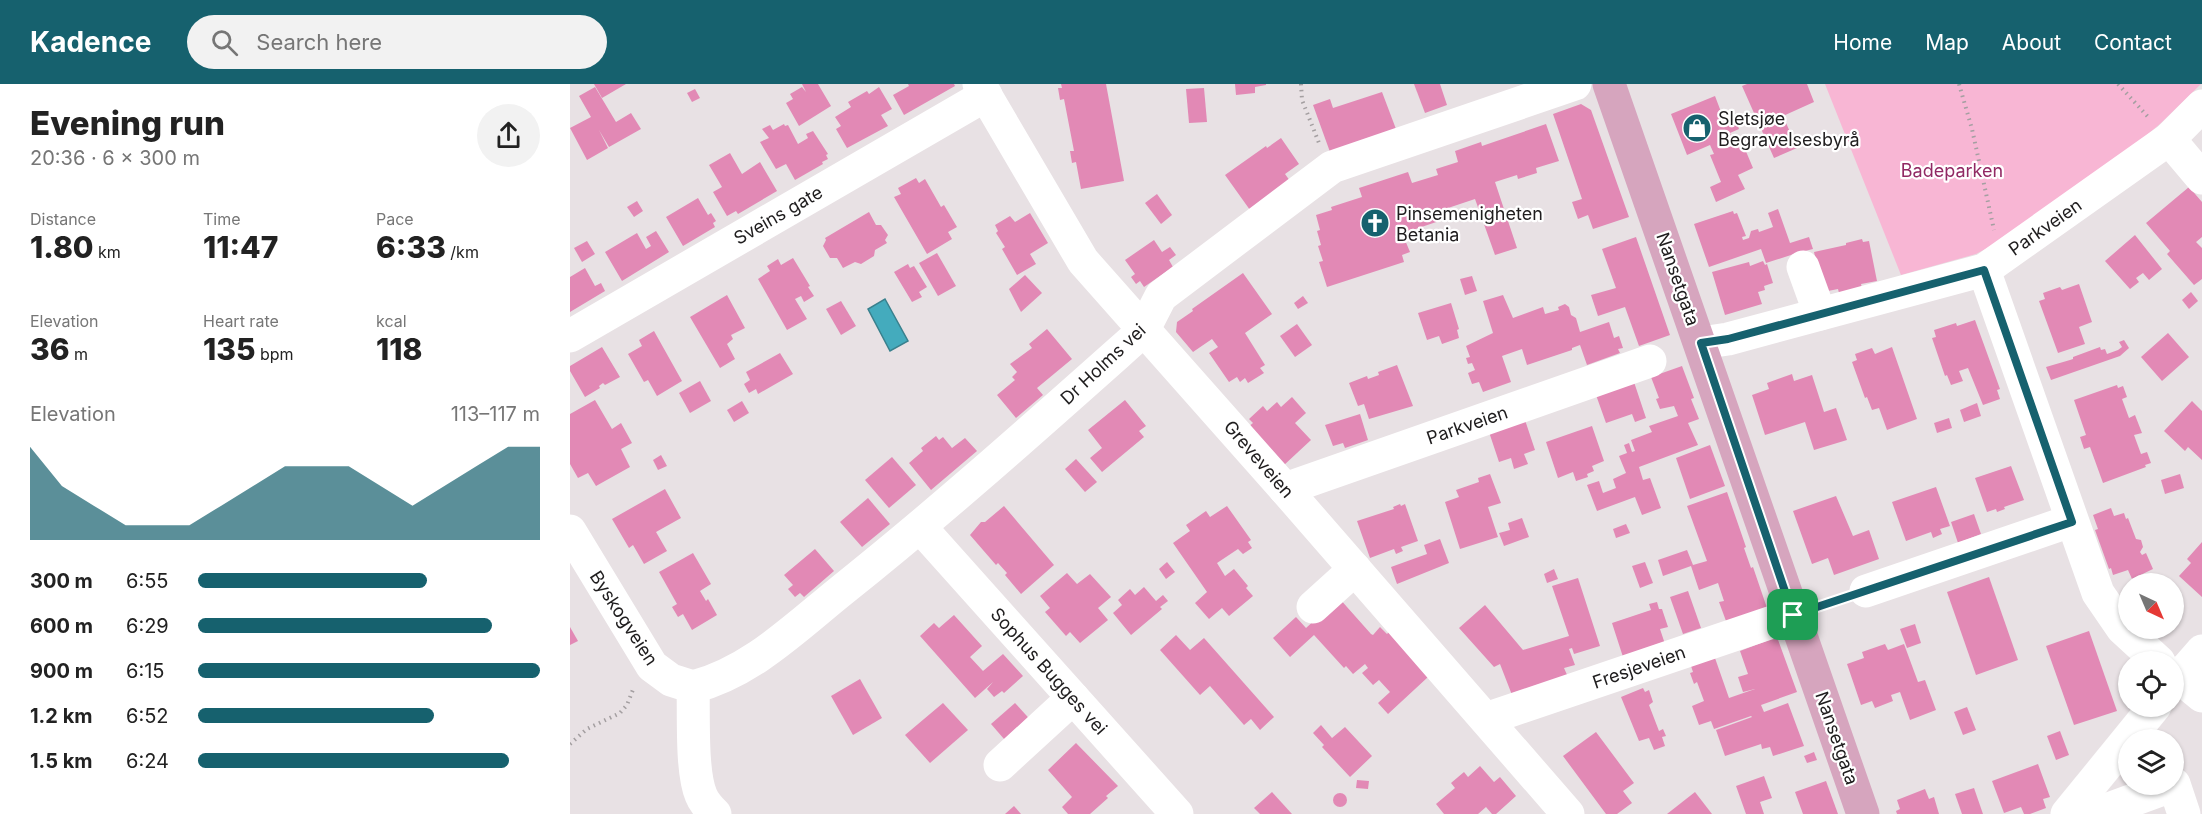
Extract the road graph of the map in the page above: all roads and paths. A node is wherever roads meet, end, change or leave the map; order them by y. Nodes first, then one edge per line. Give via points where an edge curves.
1 (1301, 84) edge
2 (1575, 84) edge
3 (1609, 84) edge
4 (1959, 84) edge
5 (2118, 84) edge
6 (982, 89) edge
7 (1514, 94) edge
8 (2202, 106) edge
9 (2169, 139) junction
10 (1332, 167) junction
11 (2202, 178) edge
12 (1991, 265) junction
13 (1803, 267) dead end
14 (1820, 314) junction
15 (1143, 331) junction
16 (570, 336) edge
17 (1701, 343) junction
18 (1650, 361) dead end
19 (1285, 489) junction
20 (2072, 522) junction
21 (921, 528) junction
22 (570, 531) edge
23 (1355, 569) junction
24 (1866, 591) joint
25 (1313, 607) dead end
26 (1793, 615) junction
27 (2147, 651) edge
28 (2202, 651) edge
29 (652, 666) junction
30 (2184, 670) edge
31 (693, 687) junction
32 (1073, 698) junction
33 (1486, 719) junction
34 (2154, 720) edge
35 (570, 744) edge
36 (1000, 765) dead end
37 (2147, 795) edge
38 (2177, 795) edge
39 (716, 814) edge
40 (1177, 814) edge
41 (1568, 814) edge
42 (1863, 814) edge
43 (2067, 814) edge
44 (2095, 814) edge
45 (2184, 814) edge

1 - 10 path via 1302,100
2 - 7 street, Dr Holms vei
3 - 17 main road, Nansetgata
4 - 12 path via 1994,230
5 - 9 path
6 - 15 street, Greveveien via 1083,261
6 - 16 street, Sveins gate
7 - 10 street, Dr Holms vei
8 - 9 street
9 - 11 street
9 - 12 street, Parkveien
10 - 15 street, Dr Holms vei via 1161,296
12 - 14 street, Parkveien
12 - 20 street
13 - 14 street
14 - 17 street, Parkveien
15 - 19 street, Greveveien
15 - 21 street, Dr Holms vei
17 - 26 main road, Nansetgata
18 - 19 street, Parkveien
19 - 23 street, Greveveien
20 - 24 street
20 - 27 street via 2098,593 2122,628
21 - 31 street, Dr Holms vei via 770,648 734,672
21 - 32 street, Sophus Bugges vei
22 - 29 street, Byskogveien
23 - 25 street
23 - 33 street, Greveveien
24 - 26 path
26 - 33 street, Fresjeveien
26 - 42 main road, Nansetgata
28 - 30 street
29 - 31 street, Byskogveien via 671,680
29 - 35 path via 638,681 620,713 587,729
31 - 39 street via 697,779 701,795
32 - 36 street
32 - 40 street, Sophus Bugges vei
33 - 41 street, Greveveien
34 - 43 street
37 - 44 street
38 - 45 street

